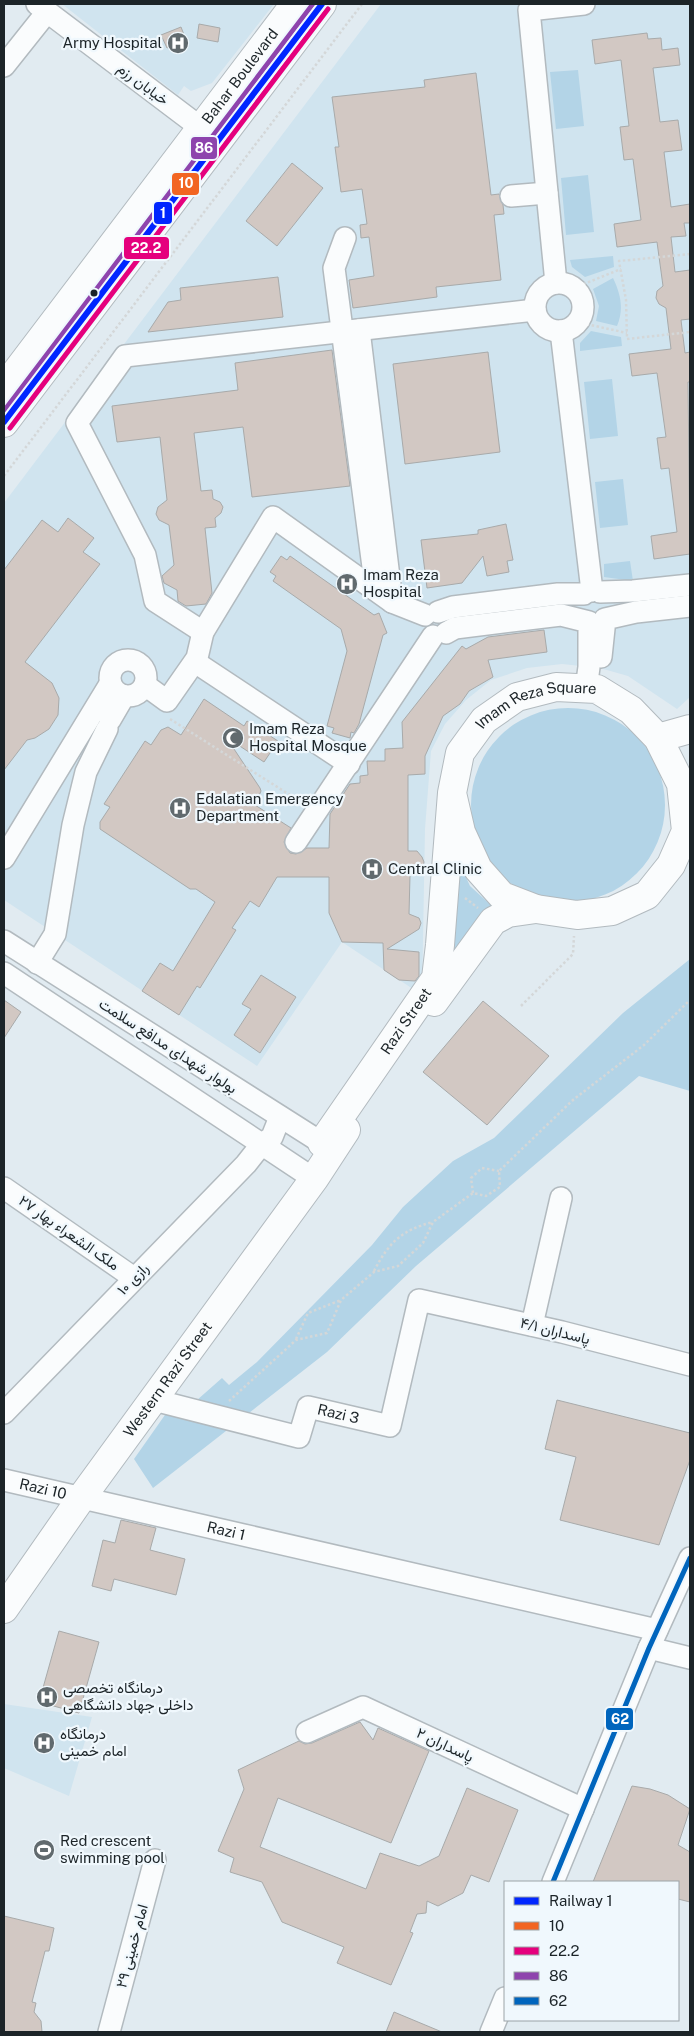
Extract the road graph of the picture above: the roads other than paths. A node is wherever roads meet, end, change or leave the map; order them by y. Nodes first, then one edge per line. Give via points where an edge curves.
1 (295, 4) edge
2 (322, 4) edge
3 (584, 4) edge
4 (42, 8) edge
5 (4, 66) edge
6 (201, 128) junction
7 (547, 193) junction
8 (511, 196) dead end
9 (345, 238) dead end
10 (565, 285) junction
11 (535, 310) junction
12 (569, 326) junction
13 (350, 331) junction
14 (4, 388) edge
15 (4, 423) edge
16 (690, 585) edge
17 (592, 592) junction
18 (384, 596) junction
19 (690, 606) edge
20 (431, 614) junction
21 (597, 621) junction
22 (201, 630) junction
23 (440, 634) junction
24 (196, 660) junction
25 (145, 685) junction
26 (592, 689) junction
27 (117, 690) junction
28 (690, 729) edge
29 (658, 738) junction
30 (350, 762) junction
31 (452, 793) junction
32 (688, 830) edge
33 (296, 842) dead end
34 (4, 858) edge
35 (536, 909) junction
36 (4, 941) edge
37 (37, 963) junction
38 (4, 973) edge
39 (280, 1117) junction
40 (261, 1145) junction
41 (328, 1147) junction
42 (314, 1179) junction
43 (5, 1191) edge
44 (561, 1198) dead end
45 (134, 1278) junction
46 (419, 1300) joint
47 (532, 1325) junction
48 (690, 1365) edge
49 (154, 1400) junction
50 (4, 1413) edge
51 (4, 1480) edge
52 (82, 1497) junction
53 (690, 1558) edge
54 (4, 1609) edge
55 (653, 1639) junction
56 (690, 1658) edge
57 (307, 1732) dead end
58 (583, 1809) junction
59 (155, 1860) dead end
60 (553, 1881) edge
61 (504, 2000) edge
62 (109, 2032) edge
63 (491, 2032) edge

1 - 6 main road, Bahar Boulevard
2 - 15 main road, Bahar Boulevard
3 - 7 street via 528,10
4 - 5 street
4 - 6 street, خیابان رزم
6 - 14 main road, Bahar Boulevard
7 - 8 street
7 - 10 street
9 - 13 street via 334,268
10 - 11 street via 540,292
10 - 12 street via 583,304
11 - 12 street via 544,326
11 - 13 street
12 - 17 street
13 - 18 street
13 - 22 street via 125,356 77,423 145,555 155,601
16 - 17 street
17 - 20 street via 453,607
17 - 21 street via 579,601 578,609 582,617
17 - 21 street via 607,596 611,604 610,613
18 - 20 street
18 - 22 street via 273,517
19 - 21 street via 636,612
20 - 23 street via 448,620 450,626
21 - 23 street via 561,615 456,628
21 - 26 street
22 - 24 street
23 - 30 street
24 - 25 street via 167,701
24 - 30 street
25 - 27 street via 137,695
25 - 27 street via 147,679 143,667 139,663 122,660 113,667
26 - 29 main road, Imam Reza Square via 631,710
26 - 31 main road, Imam Reza Square via 556,687 517,697 484,720 460,753
27 - 34 street
27 - 37 street via 108,725 83,781 56,934
28 - 29 main road
29 - 32 main road, Imam Reza Square via 681,784
30 - 33 street
31 - 35 main road, Imam Reza Square via 461,832 478,869 502,896
31 - 41 main road, Razi Street via 436,978
32 - 35 main road, Imam Reza Square via 671,865 647,895 612,911 576,915
35 - 41 main road, Razi Street via 508,913 494,921
36 - 37 street, بولوار شهدای مدافع سلامت
37 - 39 street, بولوار شهدای مدافع سلامت
38 - 40 street, بولوار شهدای مدافع سلامت
39 - 40 street, رازی ۱۰ via 272,1136
39 - 41 street, بولوار شهدای مدافع سلامت
40 - 42 street, بولوار شهدای مدافع سلامت
40 - 45 street, رازی ۱۰
41 - 42 main road, Western Razi Street
42 - 49 main road, Western Razi Street
43 - 45 street, ملک الشعراء بهار ۲۷
44 - 47 street
45 - 50 street, رازی ۱۰
46 - 47 street, پاسداران ۴/۱
46 - 49 street, Razi 3 via 390,1426 308,1407 300,1437
47 - 48 street, پاسداران ۴/۱
49 - 52 main road, Western Razi Street
51 - 52 street, Razi 10
52 - 54 main road, Western Razi Street
52 - 55 street, Razi 1 via 369,1563
53 - 55 street
55 - 56 street, Razi 1
55 - 58 street
57 - 58 street, پاسداران ۲ via 363,1707
58 - 60 street
59 - 62 street, امام خمینی ۲۹
61 - 63 street

